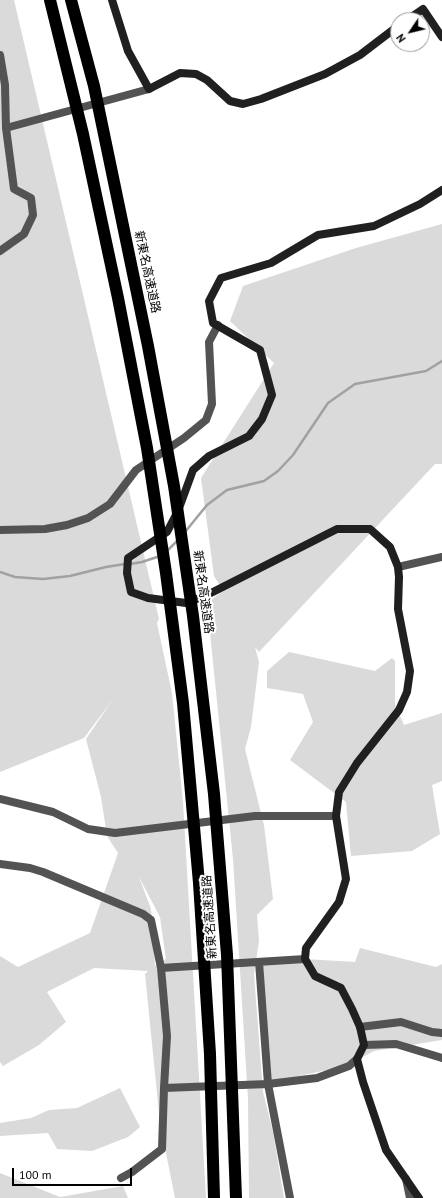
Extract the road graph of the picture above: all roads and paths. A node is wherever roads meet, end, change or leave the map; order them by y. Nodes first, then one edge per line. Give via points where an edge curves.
1 (50, 0) edge
2 (71, 0) edge
3 (112, 0) edge
4 (430, 20) edge
5 (390, 32) edge
6 (442, 37) edge
7 (0, 55) edge
8 (149, 89) junction
9 (6, 128) junction
10 (442, 190) edge
11 (0, 251) edge
12 (218, 326) junction
13 (0, 530) edge
14 (442, 557) edge
15 (398, 566) junction
16 (0, 799) edge
17 (336, 816) junction
18 (0, 864) edge
19 (305, 959) junction
20 (255, 963) junction
21 (165, 967) junction
22 (360, 1027) junction
23 (442, 1033) edge
24 (364, 1045) junction
25 (442, 1058) edge
26 (357, 1059) junction
27 (265, 1084) junction
28 (168, 1088) junction
29 (121, 1178) dead end
30 (406, 1180) junction
31 (214, 1198) edge
32 (236, 1198) edge
33 (290, 1198) edge
34 (410, 1198) edge
35 (419, 1198) edge

1 - 31 highway, 新東名高速道路 via 117,291 147,448 174,626 200,898 210,1054
2 - 32 highway, 新東名高速道路 via 94,86 164,427 193,616 214,794 227,955
3 - 8 street via 128,52
4 - 6 street
5 - 8 street via 360,55 325,74 243,104 230,101 207,80 196,74 180,74
7 - 9 street via 5,85
8 - 9 street
9 - 11 street via 14,189 31,198 33,215 24,234
10 - 12 street via 420,204 374,226 318,235 270,263 221,278 209,301 213,323
12 - 13 street via 209,342 212,404 206,420 136,470 110,504 88,518 67,525 45,528
12 - 15 street via 260,350 272,395 262,419 249,436 209,456 193,470 178,511 167,532 128,558 127,573 131,592 148,598 186,603 206,596 337,529 370,529 390,547
14 - 15 street
15 - 17 street via 398,609 410,671 407,692 399,710 357,763 340,792
16 - 17 street via 53,812 88,828 115,833 255,816
17 - 19 street via 346,879 340,902 306,948
18 - 21 street via 43,872 143,914 151,920
19 - 20 street
19 - 22 street via 315,976 341,988
20 - 21 street
20 - 27 street
21 - 28 street
22 - 23 street via 401,1022
22 - 24 street
24 - 25 street via 396,1044
24 - 26 street
26 - 27 street via 349,1066 317,1078
26 - 30 street via 386,1150
27 - 28 street
27 - 33 street
28 - 29 street via 162,1149
30 - 34 street
30 - 35 street

